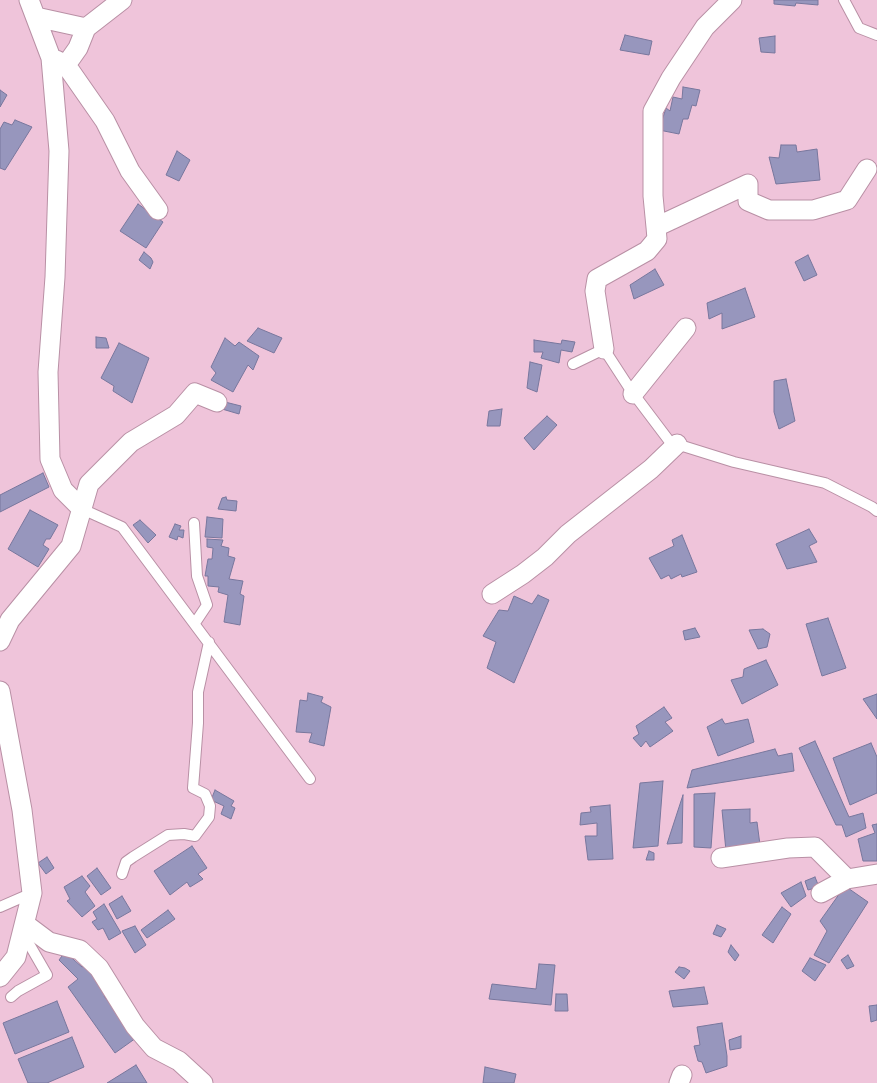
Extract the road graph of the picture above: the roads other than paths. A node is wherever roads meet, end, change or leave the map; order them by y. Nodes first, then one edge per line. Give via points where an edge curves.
1 (122, 0) edge
2 (732, 0) edge
3 (844, 0) edge
4 (32, 9) edge
5 (86, 28) junction
6 (877, 35) edge
7 (58, 61) junction
8 (867, 169) dead end
9 (158, 210) dead end
10 (656, 227) junction
11 (686, 328) dead end
12 (604, 349) junction
13 (573, 364) dead end
14 (633, 394) junction
15 (217, 402) dead end
16 (677, 444) junction
17 (82, 508) junction
18 (877, 511) edge
19 (194, 523) dead end
20 (492, 594) dead end
21 (5, 619) edge
22 (195, 623) junction
23 (0, 641) edge
24 (209, 642) junction
25 (0, 691) edge
26 (310, 779) dead end
27 (721, 858) dead end
28 (122, 874) dead end
29 (877, 874) edge
30 (847, 879) junction
31 (821, 892) dead end
32 (32, 893) junction
33 (0, 907) edge
34 (25, 924) junction
35 (0, 977) edge
36 (10, 997) dead end
37 (203, 1083) edge

1 - 5 street
2 - 10 street via 705,27 653,111
3 - 6 lane via 859,28
4 - 5 street
4 - 7 street
5 - 7 street via 78,48
7 - 9 street via 105,121 130,172
7 - 17 street via 55,277 48,372 50,459 63,490
8 - 10 street via 847,200 813,210 769,210 748,201 748,184
10 - 12 street via 657,239 647,251 597,279 595,291
11 - 14 street
12 - 13 lane
12 - 14 lane
14 - 16 lane via 670,442
15 - 17 street via 195,392 176,415 131,442 89,484
16 - 18 lane via 734,462 825,483
16 - 20 street via 523,574
17 - 21 street via 71,546
17 - 22 lane via 122,527
19 - 22 lane via 197,576 207,604
21 - 23 street
22 - 24 lane
24 - 26 lane
24 - 28 lane via 198,692 193,788 205,794 210,806 209,817 195,836 168,835 126,862
25 - 32 street via 22,810
27 - 30 street via 815,847
29 - 30 street
30 - 31 street
32 - 33 lane
32 - 34 street
34 - 35 street via 16,957
34 - 36 lane via 28,942 47,975
34 - 37 street via 49,942 80,950 99,968 135,1026 154,1048 180,1061

